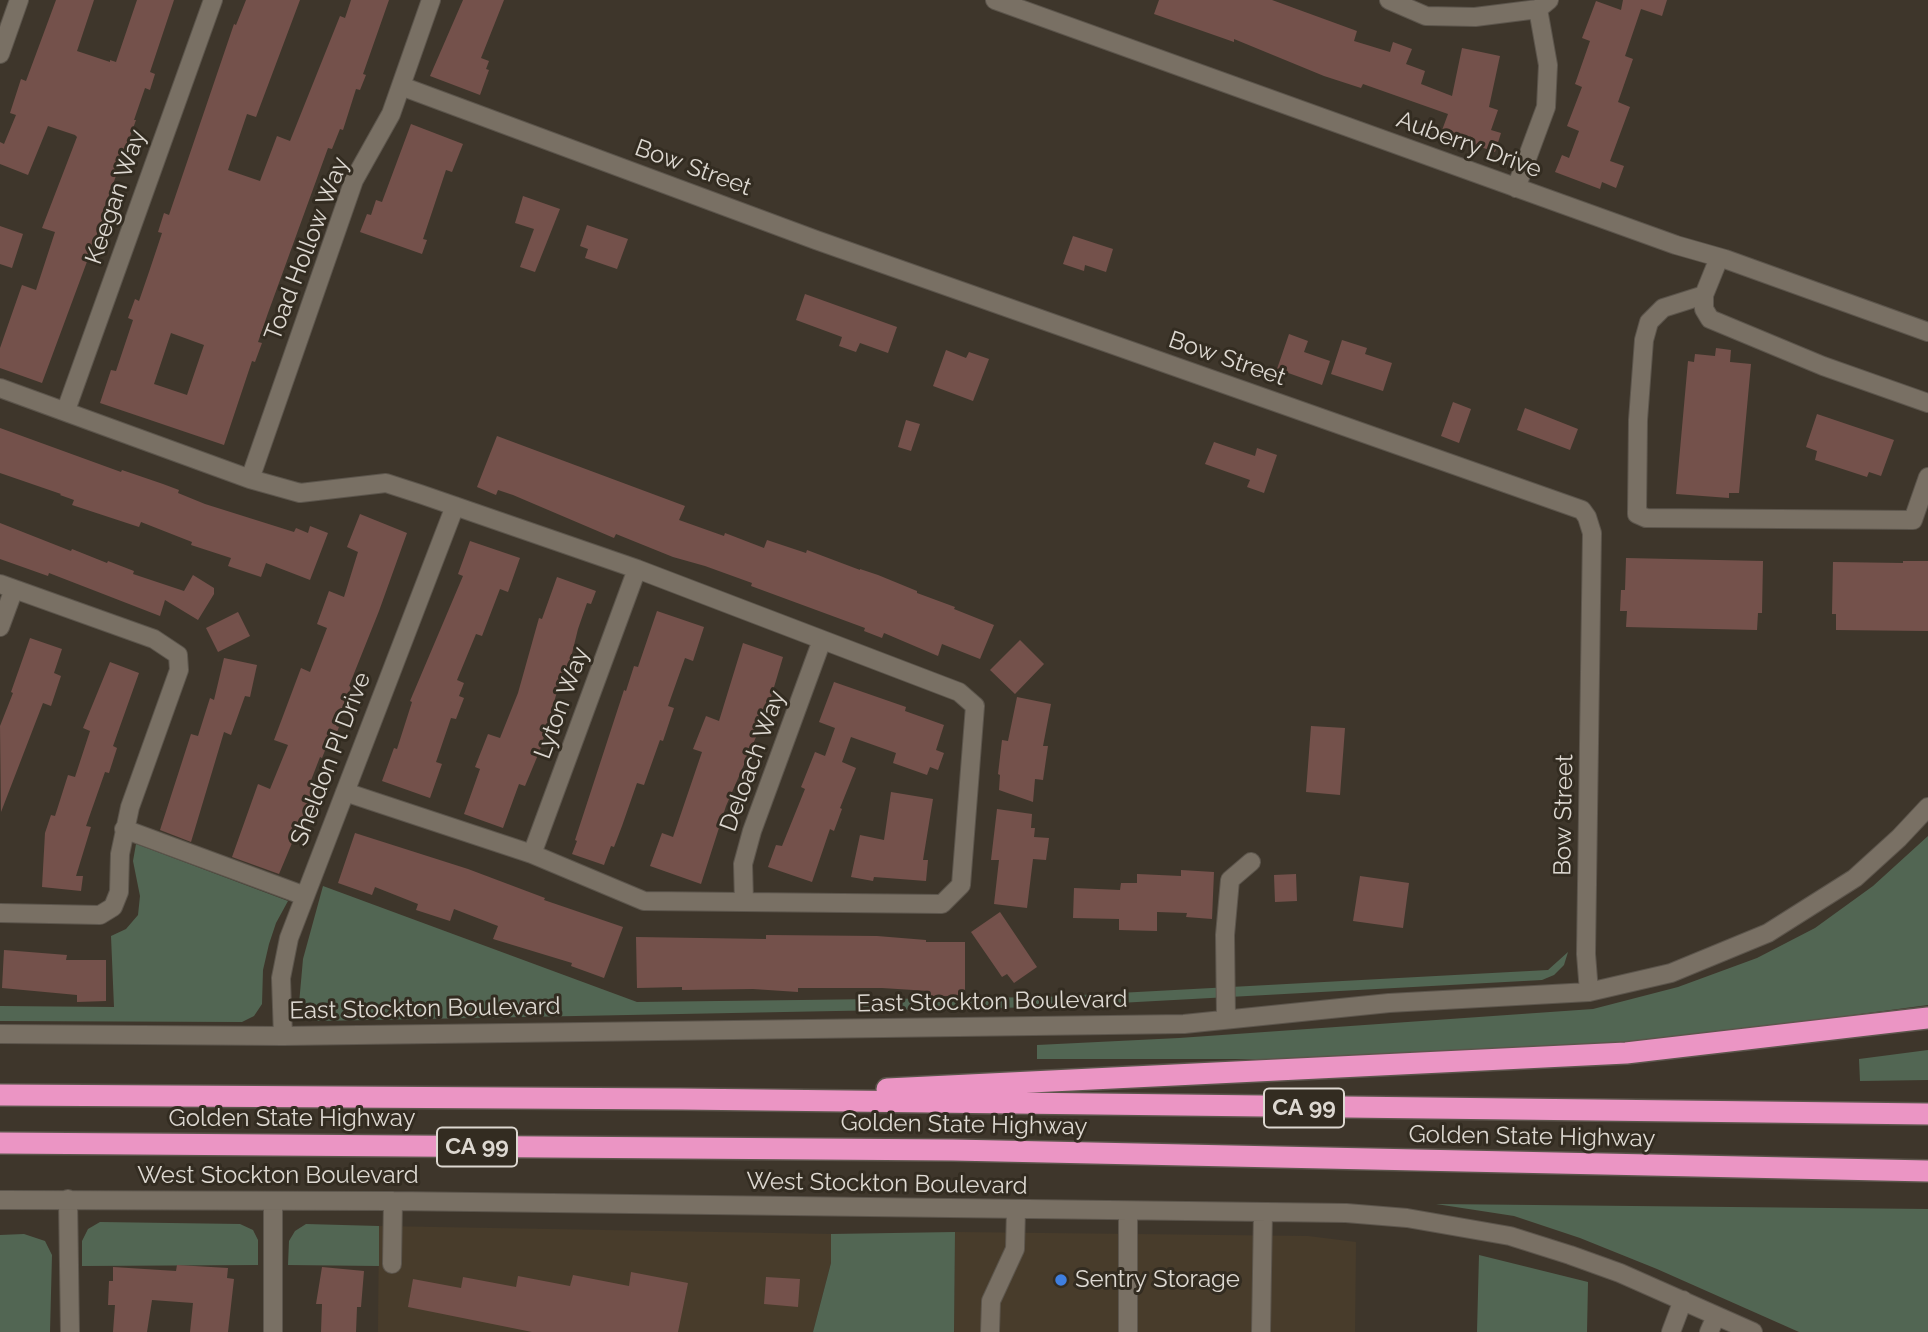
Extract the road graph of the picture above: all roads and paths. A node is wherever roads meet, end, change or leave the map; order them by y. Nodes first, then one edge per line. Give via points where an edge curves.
1 (19, 0) edge
2 (213, 0) edge
3 (431, 0) edge
4 (995, 0) edge
5 (1389, 0) edge
6 (1544, 5) edge
7 (0, 54) edge
8 (401, 86) junction
9 (1516, 188) junction
10 (1719, 258) junction
11 (1704, 295) junction
12 (1928, 332) edge
13 (0, 388) edge
14 (1928, 402) edge
15 (66, 410) junction
16 (1928, 477) edge
17 (250, 479) junction
18 (455, 506) junction
19 (637, 569) junction
20 (7, 586) edge
21 (0, 627) edge
22 (822, 640) junction
23 (345, 792) junction
24 (1928, 807) edge
25 (124, 828) junction
26 (532, 854) junction
27 (1251, 862) dead end
28 (305, 896) junction
29 (744, 901) junction
30 (0, 913) edge
31 (1589, 992) junction
32 (1928, 1018) edge
33 (1226, 1019) junction
34 (0, 1034) edge
35 (283, 1035) junction
36 (0, 1095) edge
37 (681, 1099) junction
38 (1928, 1114) edge
39 (0, 1143) edge
40 (1928, 1171) edge
41 (68, 1199) junction
42 (0, 1200) edge
43 (273, 1201) junction
44 (393, 1201) junction
45 (1016, 1210) junction
46 (1128, 1211) junction
47 (1264, 1212) junction
48 (1407, 1218) junction
49 (1405, 1237) dead end
50 (392, 1264) dead end
51 (1683, 1300) junction
52 (1712, 1324) edge
53 (70, 1332) edge
54 (273, 1332) edge
55 (990, 1332) edge
56 (1128, 1332) edge
57 (1261, 1332) edge
58 (1671, 1332) edge
59 (1753, 1332) edge

1 - 7 street
2 - 15 street, Keegan Way
3 - 8 street, Toad Hollow Way
4 - 9 street, Auberry Drive
5 - 6 street via 1426,16 1475,17
6 - 9 street via 1546,107
8 - 17 street, Toad Hollow Way via 391,114 354,180
8 - 31 street, Bow Street via 816,240 1582,510 1592,533
9 - 10 street, Auberry Drive
10 - 11 street
10 - 12 street, Auberry Drive
11 - 14 street via 1710,319 1732,330
11 - 16 street via 1663,308 1649,322 1638,420 1637,514 1646,518 1913,520
13 - 15 street
15 - 17 street
17 - 18 street via 300,493 386,483
18 - 19 street
18 - 23 street, Sheldon Pl Drive
19 - 22 street
19 - 26 street, Lyton Way
20 - 21 street
20 - 25 street via 154,639 178,655 179,670
22 - 29 street, Deloach Way via 752,831 743,864
22 - 29 street via 959,692 975,706 961,885 942,904
23 - 26 street
23 - 28 street, Sheldon Pl Drive
24 - 31 street, East Stockton Boulevard via 1855,878 1768,933 1671,973
25 - 28 street
25 - 30 street via 119,892 113,907 100,915
26 - 29 street via 644,901
27 - 33 street via 1230,880
28 - 35 street, Sheldon Pl Drive via 289,938 281,978
31 - 33 street, East Stockton Boulevard via 1389,1003
32 - 37 highway via 1626,1053
33 - 35 street, East Stockton Boulevard via 1184,1024
34 - 35 street, East Stockton Boulevard
36 - 37 highway, Golden State Highway / CA 99
37 - 38 highway, Golden State Highway / CA 99
39 - 40 highway, Golden State Highway / CA 99 via 953,1150
41 - 42 street, West Stockton Boulevard
41 - 43 street, West Stockton Boulevard
41 - 53 street
43 - 44 street, West Stockton Boulevard
43 - 54 street
44 - 45 street, West Stockton Boulevard
44 - 50 street
45 - 46 street, West Stockton Boulevard
45 - 55 street via 1015,1249 991,1301
46 - 47 street, West Stockton Boulevard
46 - 56 street
47 - 48 street, West Stockton Boulevard
47 - 57 street
48 - 49 street
48 - 51 street, West Stockton Boulevard via 1510,1236
51 - 52 street, West Stockton Boulevard
51 - 58 street
52 - 59 street, West Stockton Boulevard

